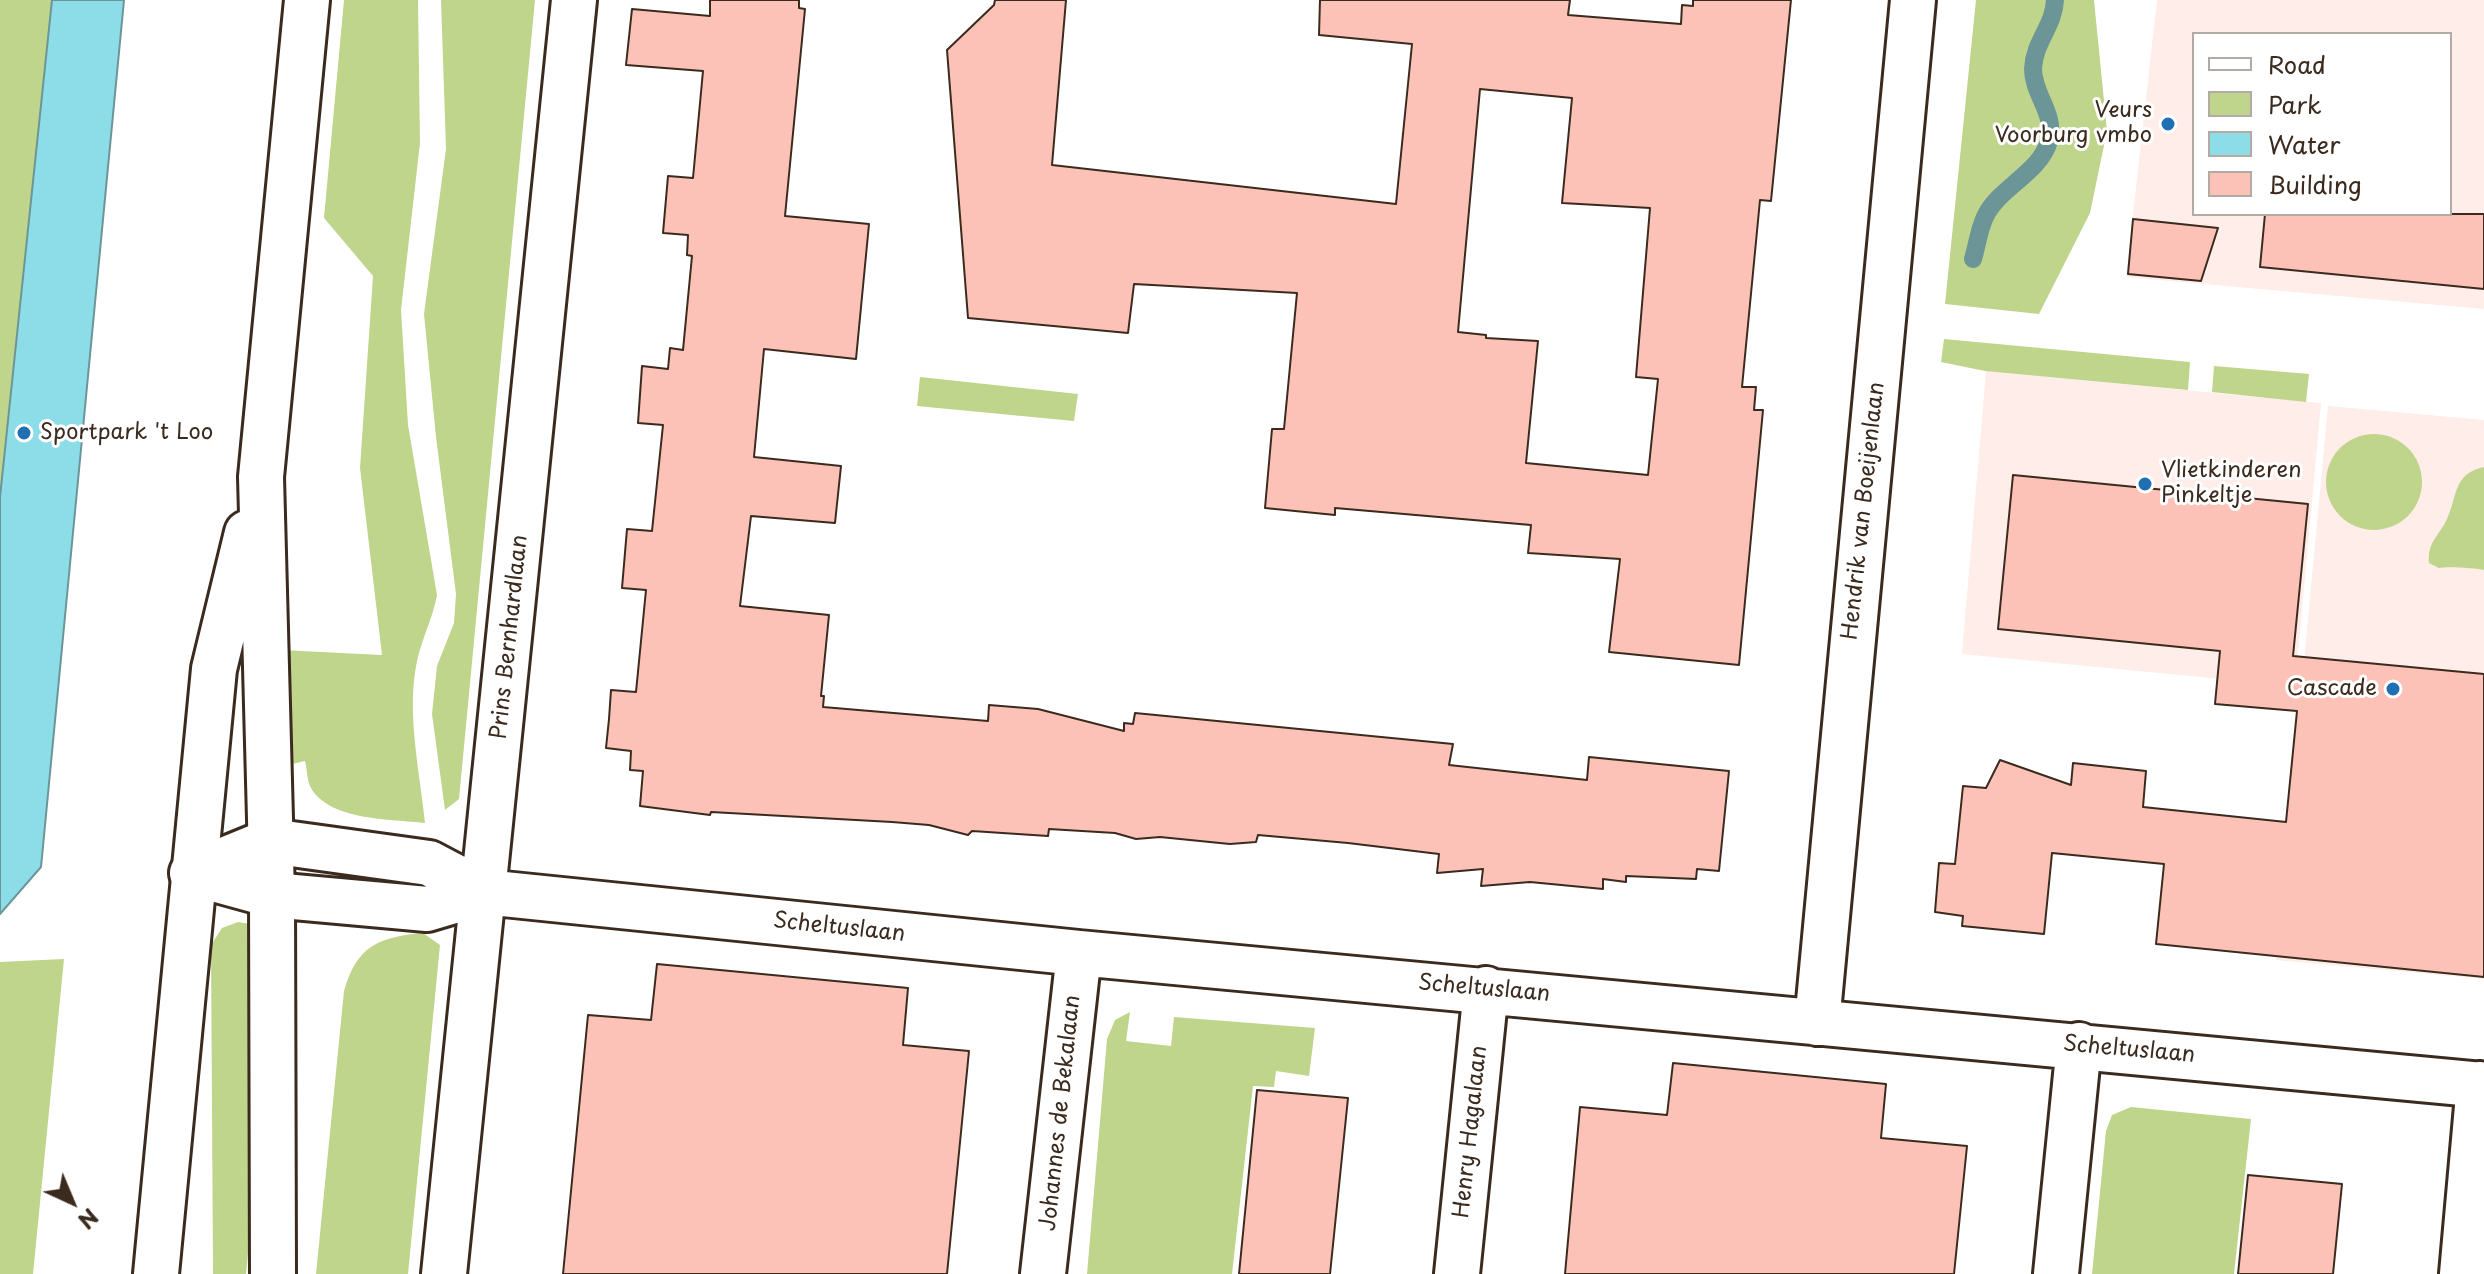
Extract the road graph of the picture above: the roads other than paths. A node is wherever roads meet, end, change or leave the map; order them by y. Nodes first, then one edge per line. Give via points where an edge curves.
1 (307, 0) edge
2 (574, 0) edge
3 (1913, 0) edge
4 (261, 477) junction
5 (270, 841) junction
6 (192, 873) junction
7 (484, 892) junction
8 (272, 895) junction
9 (1079, 953) junction
10 (1486, 989) junction
11 (1817, 1023) junction
12 (2079, 1045) junction
13 (2481, 1084) edge
14 (156, 1274) edge
15 (273, 1274) edge
16 (444, 1274) edge
17 (1043, 1274) edge
18 (1457, 1274) edge
19 (2056, 1274) edge
20 (2462, 1274) edge

1 - 4 street
2 - 7 street, Prins Bernhardlaan
3 - 11 street, Hendrik van Boeijenlaan
4 - 5 street
4 - 6 street via 214,669
5 - 6 street
5 - 7 street, Scheltuslaan via 429,863
5 - 8 street
6 - 8 street, Scheltuslaan
6 - 14 street
7 - 8 street, Scheltuslaan via 427,909
7 - 9 street, Scheltuslaan
7 - 16 street, Prins Bernhardlaan
8 - 15 street
9 - 10 street, Scheltuslaan
9 - 17 street, Johannes de Bekalaan
10 - 11 street, Scheltuslaan
10 - 18 street, Henry Hagalaan
11 - 12 street, Scheltuslaan
12 - 13 street, Scheltuslaan
12 - 19 street
13 - 20 street

